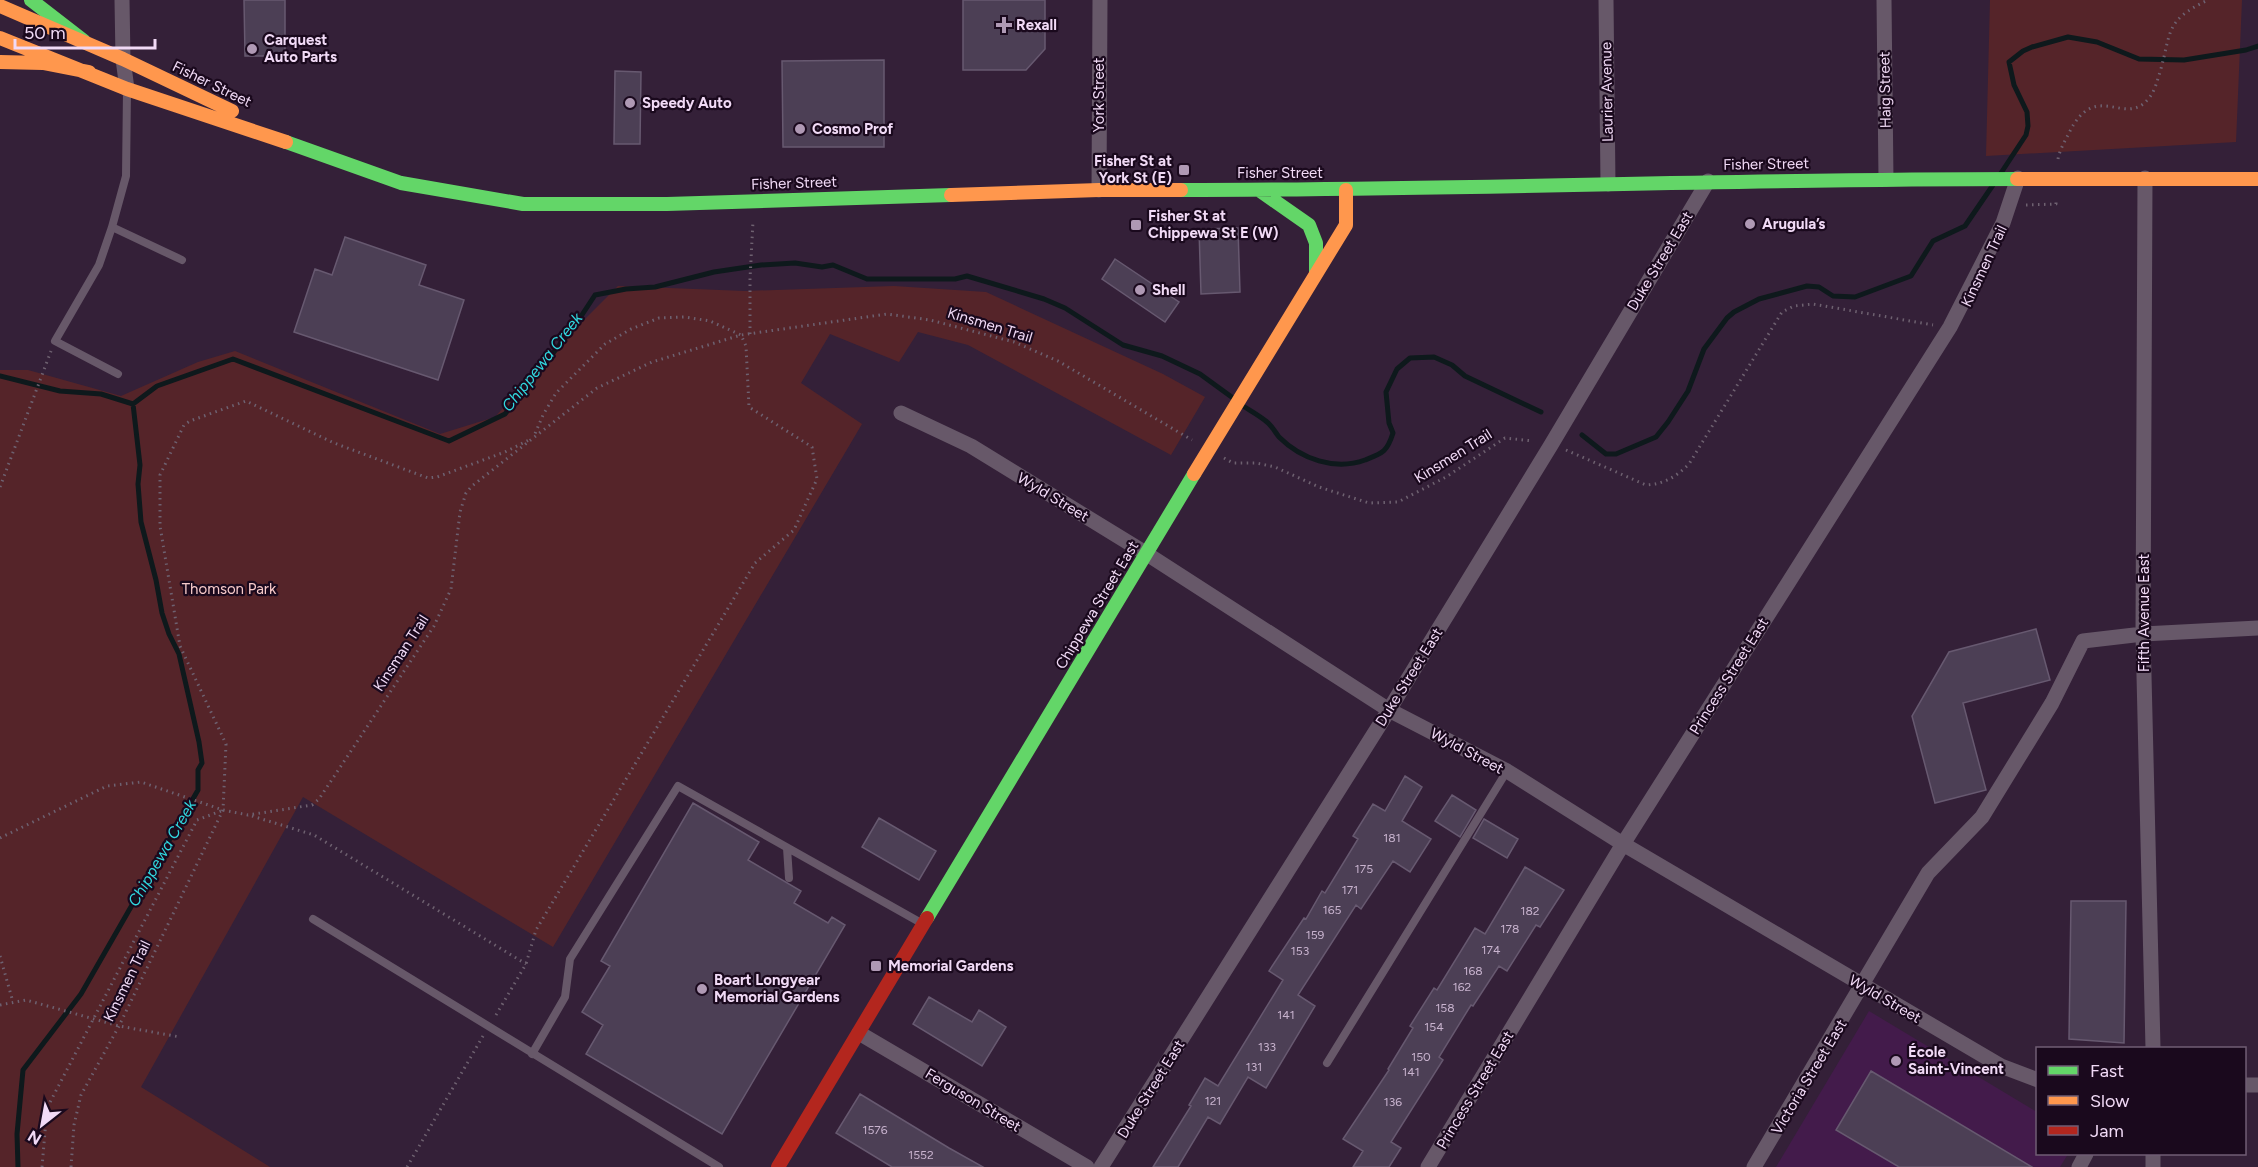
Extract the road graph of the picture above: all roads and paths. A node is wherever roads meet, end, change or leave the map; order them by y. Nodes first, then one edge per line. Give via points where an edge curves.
1 (31, 0) edge
2 (122, 0) edge
3 (1100, 0) edge
4 (1606, 0) edge
5 (1884, 0) edge
6 (2208, 0) edge
7 (0, 6) edge
8 (0, 38) edge
9 (84, 41) junction
10 (123, 59) junction
11 (0, 62) edge
12 (89, 72) junction
13 (127, 88) junction
14 (311, 150) junction
15 (2018, 178) junction
16 (2056, 178) junction
17 (2145, 178) junction
18 (1886, 179) junction
19 (2258, 179) edge
20 (1708, 182) junction
21 (1608, 183) junction
22 (1099, 190) junction
23 (1259, 190) junction
24 (1346, 190) junction
25 (754, 201) junction
26 (2025, 205) dead end
27 (112, 227) junction
28 (182, 260) dead end
29 (1316, 277) junction
30 (1950, 327) junction
31 (750, 334) junction
32 (741, 335) junction
33 (55, 341) junction
34 (118, 374) dead end
35 (901, 413) dead end
36 (533, 438) junction
37 (1551, 445) junction
38 (1209, 451) junction
39 (0, 487) edge
40 (1147, 554) junction
41 (2258, 628) edge
42 (2144, 634) junction
43 (1389, 710) junction
44 (1507, 771) junction
45 (223, 810) junction
46 (248, 815) junction
47 (0, 838) edge
48 (1623, 844) junction
49 (787, 848) junction
50 (789, 878) dead end
51 (313, 919) dead end
52 (924, 925) junction
53 (0, 956) edge
54 (526, 964) junction
55 (1863, 986) junction
56 (13, 1002) junction
57 (0, 1005) edge
58 (93, 1018) junction
59 (119, 1026) junction
60 (489, 1027) junction
61 (859, 1033) junction
62 (180, 1037) dead end
63 (2152, 1047) edge
64 (532, 1054) junction
65 (1327, 1064) dead end
66 (2036, 1080) edge
67 (42, 1167) edge
68 (71, 1167) edge
69 (407, 1167) edge
70 (719, 1167) edge
71 (778, 1167) edge
72 (1087, 1167) edge
73 (1101, 1167) edge
74 (1428, 1167) edge
75 (1755, 1167) edge

1 - 9 main road
2 - 10 street
3 - 22 street, York Street
4 - 21 street, Laurier Avenue
5 - 18 street, Haig Street
6 - 16 path via 2178,18 2169,32 2156,87 2140,106 2094,106 2084,110 2059,152
7 - 9 main road, Fisher Street
8 - 12 main road, Fisher Street
9 - 10 main road, Fisher Street
10 - 13 street
10 - 14 main road, Fisher Street
11 - 12 main road via 43,63
12 - 13 main road, Fisher Street
13 - 14 main road, Fisher Street
13 - 27 lane via 126,176
14 - 25 main road, Fisher Street via 401,183 523,204
15 - 16 main road, Fisher Street
15 - 18 main road, Fisher Street
15 - 30 street, Princess Street East via 2002,223
16 - 17 main road, Fisher Street
16 - 26 path via 2056,204
17 - 19 main road, Fisher Street
17 - 42 street, Fifth Avenue East
18 - 20 main road, Fisher Street
20 - 21 main road, Fisher Street
20 - 37 street, Duke Street East
21 - 24 main road, Fisher Street
22 - 23 main road, Fisher Street
22 - 25 main road, Fisher Street
23 - 24 main road, Fisher Street
23 - 29 main road via 1309,225 1316,243
24 - 29 main road, Chippewa Street East via 1346,225
25 - 31 path
27 - 28 lane
27 - 33 lane via 99,265
29 - 38 main road, Chippewa Street East
30 - 37 path, Kinsmen Trail via 1813,304 1782,312 1689,464 1677,476 1659,484 1646,485
30 - 48 street, Princess Street East
31 - 32 path, Kinsmen Trail
31 - 38 path, Kinsmen Trail via 887,314 975,331 1058,361
32 - 36 path, Kinsmen Trail via 652,362 597,388
32 - 36 path via 710,321 685,317 659,318 631,329 605,344 556,393
32 - 54 path via 746,346 749,407 812,447 817,479 794,530 755,563 536,930
33 - 34 lane
33 - 39 path
35 - 40 street, Wyld Street via 971,446
36 - 45 path via 428,477 334,443 246,401 184,425 160,475 160,526 180,646 226,744
36 - 46 path, Kinsman Trail via 465,493 447,600 434,626 319,799 305,808
37 - 38 path, Kinsmen Trail via 1505,438 1446,477 1398,502 1369,503 1318,487 1275,467 1233,463
37 - 43 street, Duke Street East
38 - 40 main road, Chippewa Street East
40 - 43 street, Wyld Street
40 - 52 main road, Chippewa Street East
41 - 42 street
42 - 55 street, Victoria Street East via 2084,641 2052,703 1982,817 1928,873
42 - 63 street, Fifth Avenue East
43 - 44 street, Wyld Street
43 - 73 street, Duke Street East
44 - 48 street, Wyld Street
44 - 65 lane
45 - 46 path, Kinsman Trail
45 - 47 path, Kinsman Trail via 141,782 107,786
45 - 58 path via 197,820
45 - 59 path, Kinsmen Trail
46 - 54 path via 314,835
48 - 55 street, Wyld Street
48 - 74 street, Princess Street East
49 - 50 lane
49 - 52 lane
49 - 64 lane via 678,786 570,959 565,997
51 - 60 lane
52 - 61 main road, Chippewa Street East
53 - 56 path
54 - 60 path
55 - 66 street, Wyld Street via 2001,1066
55 - 75 street, Victoria Street East
56 - 57 path
56 - 58 path via 26,1000
58 - 59 path
58 - 67 path via 47,1108
59 - 62 path
59 - 68 path, Kinsmen Trail via 81,1095
60 - 64 lane
60 - 69 path
61 - 71 main road, Chippewa Street East
61 - 72 street, Ferguson Street
64 - 70 lane

